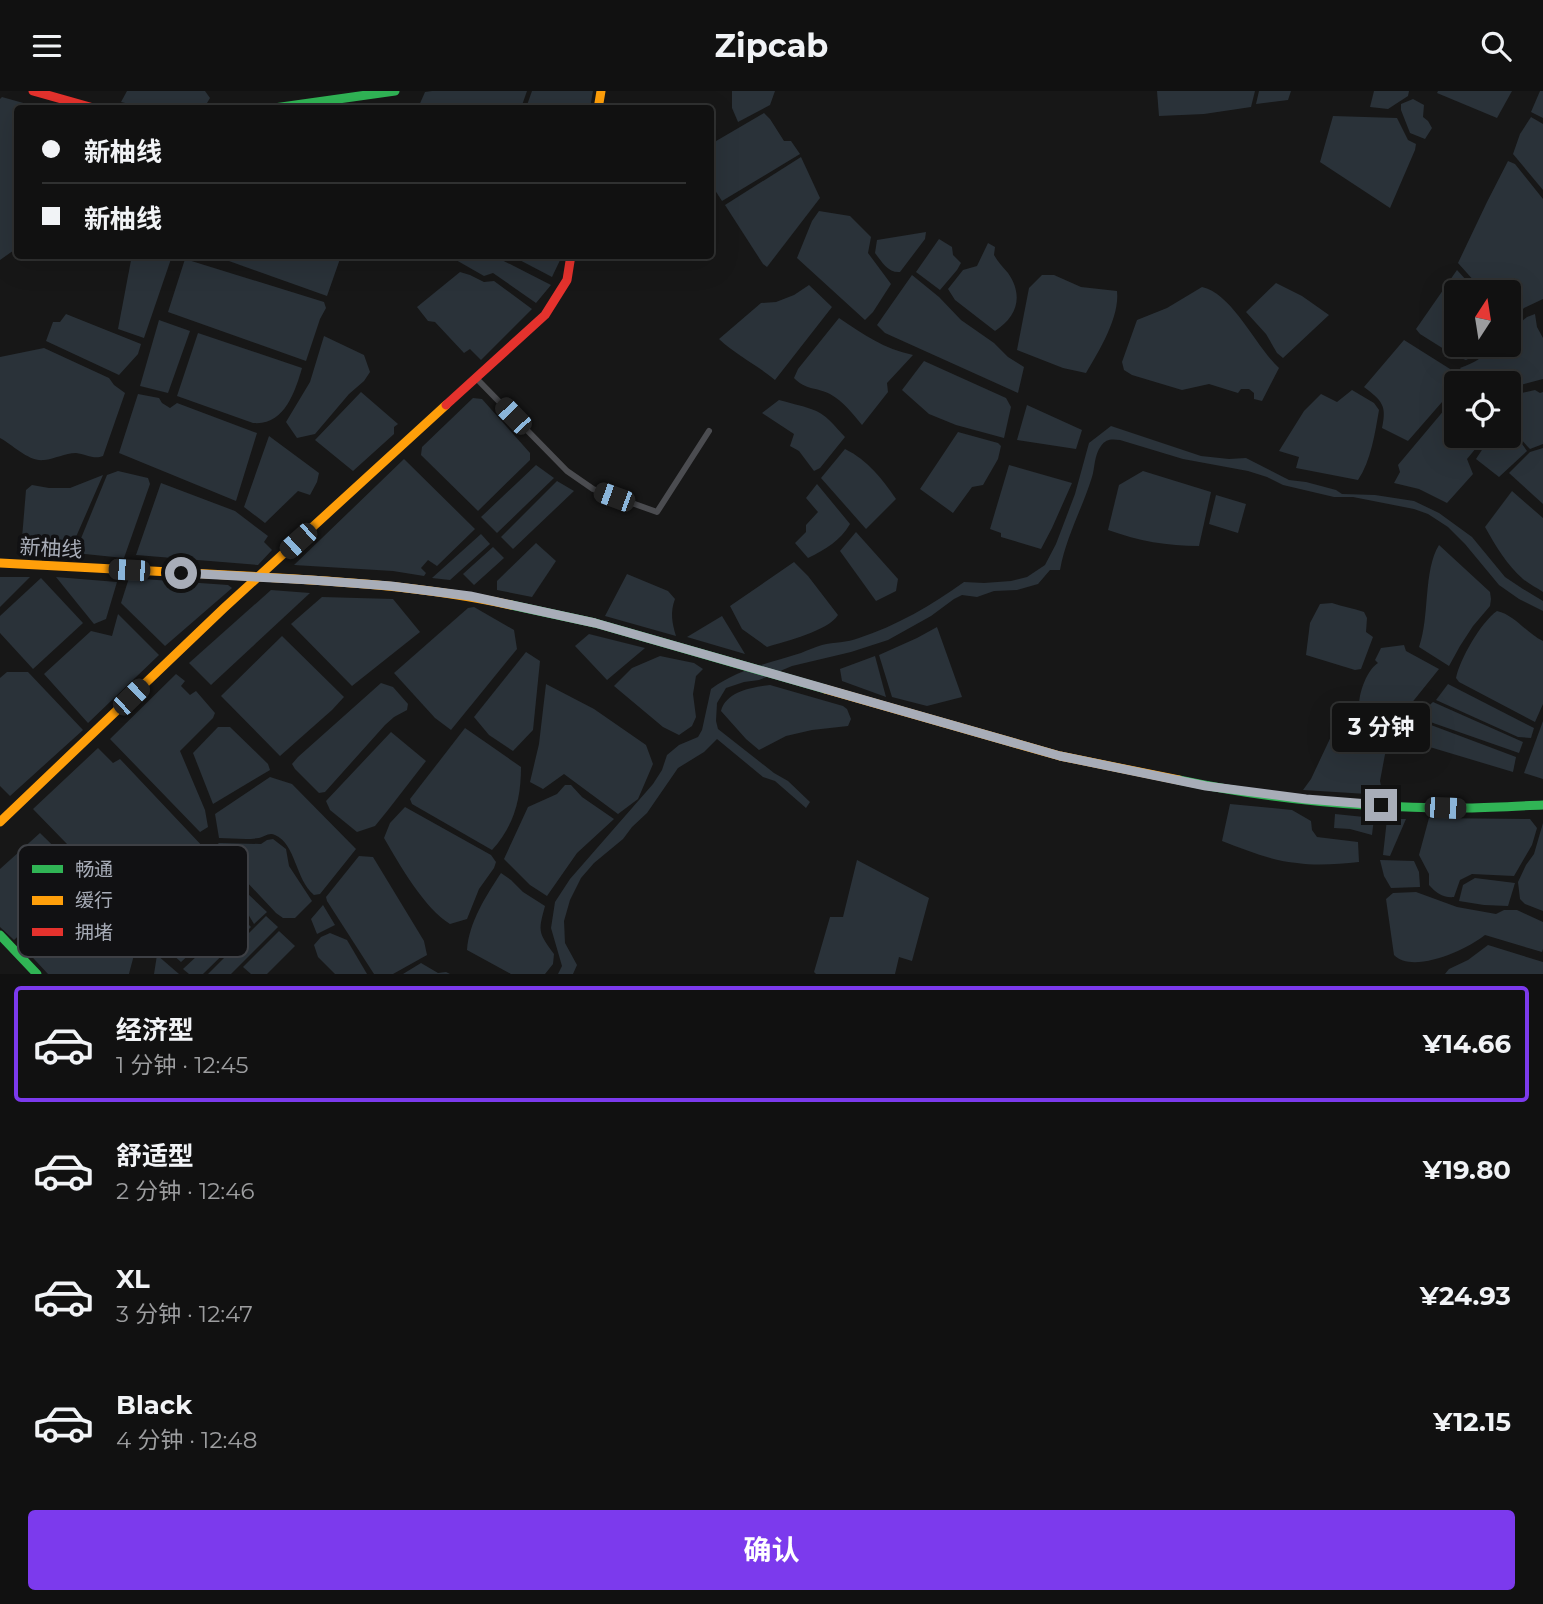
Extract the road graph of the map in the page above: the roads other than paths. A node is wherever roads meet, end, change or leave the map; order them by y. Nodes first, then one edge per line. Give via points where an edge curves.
1 (33, 91) edge
2 (395, 91) edge
3 (83, 105) edge
4 (295, 105) edge
5 (570, 259) edge
6 (477, 379) junction
7 (709, 431) dead end
8 (0, 563) edge
9 (258, 577) junction
10 (1543, 805) edge
11 (0, 822) edge
12 (0, 935) edge
13 (18, 954) edge
14 (21, 957) edge
15 (37, 974) edge

1 - 3 main road
2 - 4 main road
5 - 6 main road via 567,280 545,315
6 - 7 street via 567,471 593,489 657,512
6 - 9 main road
8 - 9 main road, 新柚线
9 - 10 main road, 新柚线 via 470,596 595,623 1060,756 1206,786 1406,807
9 - 11 main road
12 - 13 main road
14 - 15 main road

